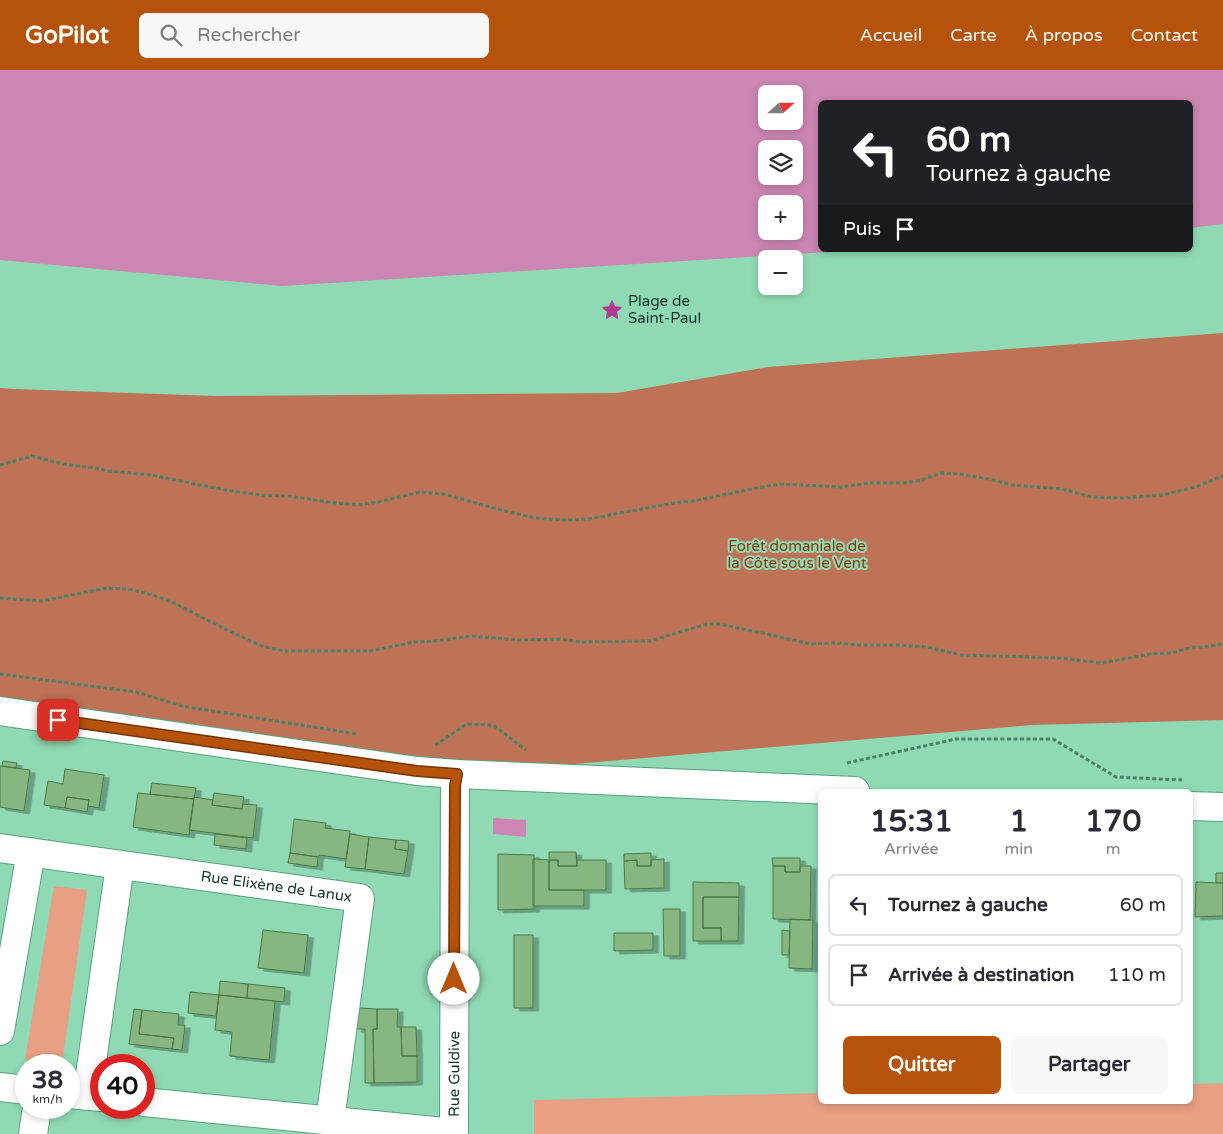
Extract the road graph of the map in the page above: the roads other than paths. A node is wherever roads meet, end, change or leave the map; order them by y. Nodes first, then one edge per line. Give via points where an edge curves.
1 (0, 712) edge
2 (457, 774) junction
3 (818, 789) edge
4 (1193, 795) edge
5 (1223, 807) edge
6 (0, 848) edge
7 (31, 852) junction
8 (120, 865) junction
9 (0, 1031) edge
10 (0, 1087) edge
11 (15, 1089) edge
12 (86, 1096) edge
13 (155, 1103) edge
14 (35, 1119) edge
15 (330, 1121) junction
16 (33, 1134) edge
17 (454, 1134) edge

1 - 2 street
2 - 3 street
2 - 17 street, Rue Guldive
4 - 5 street
6 - 7 street, Rue Elixène de Lanux
7 - 8 street, Rue Elixène de Lanux
7 - 9 street
8 - 12 street
8 - 15 street, Rue Elixène de Lanux via 360,898
10 - 11 street
13 - 15 street
14 - 16 street
15 - 17 street

